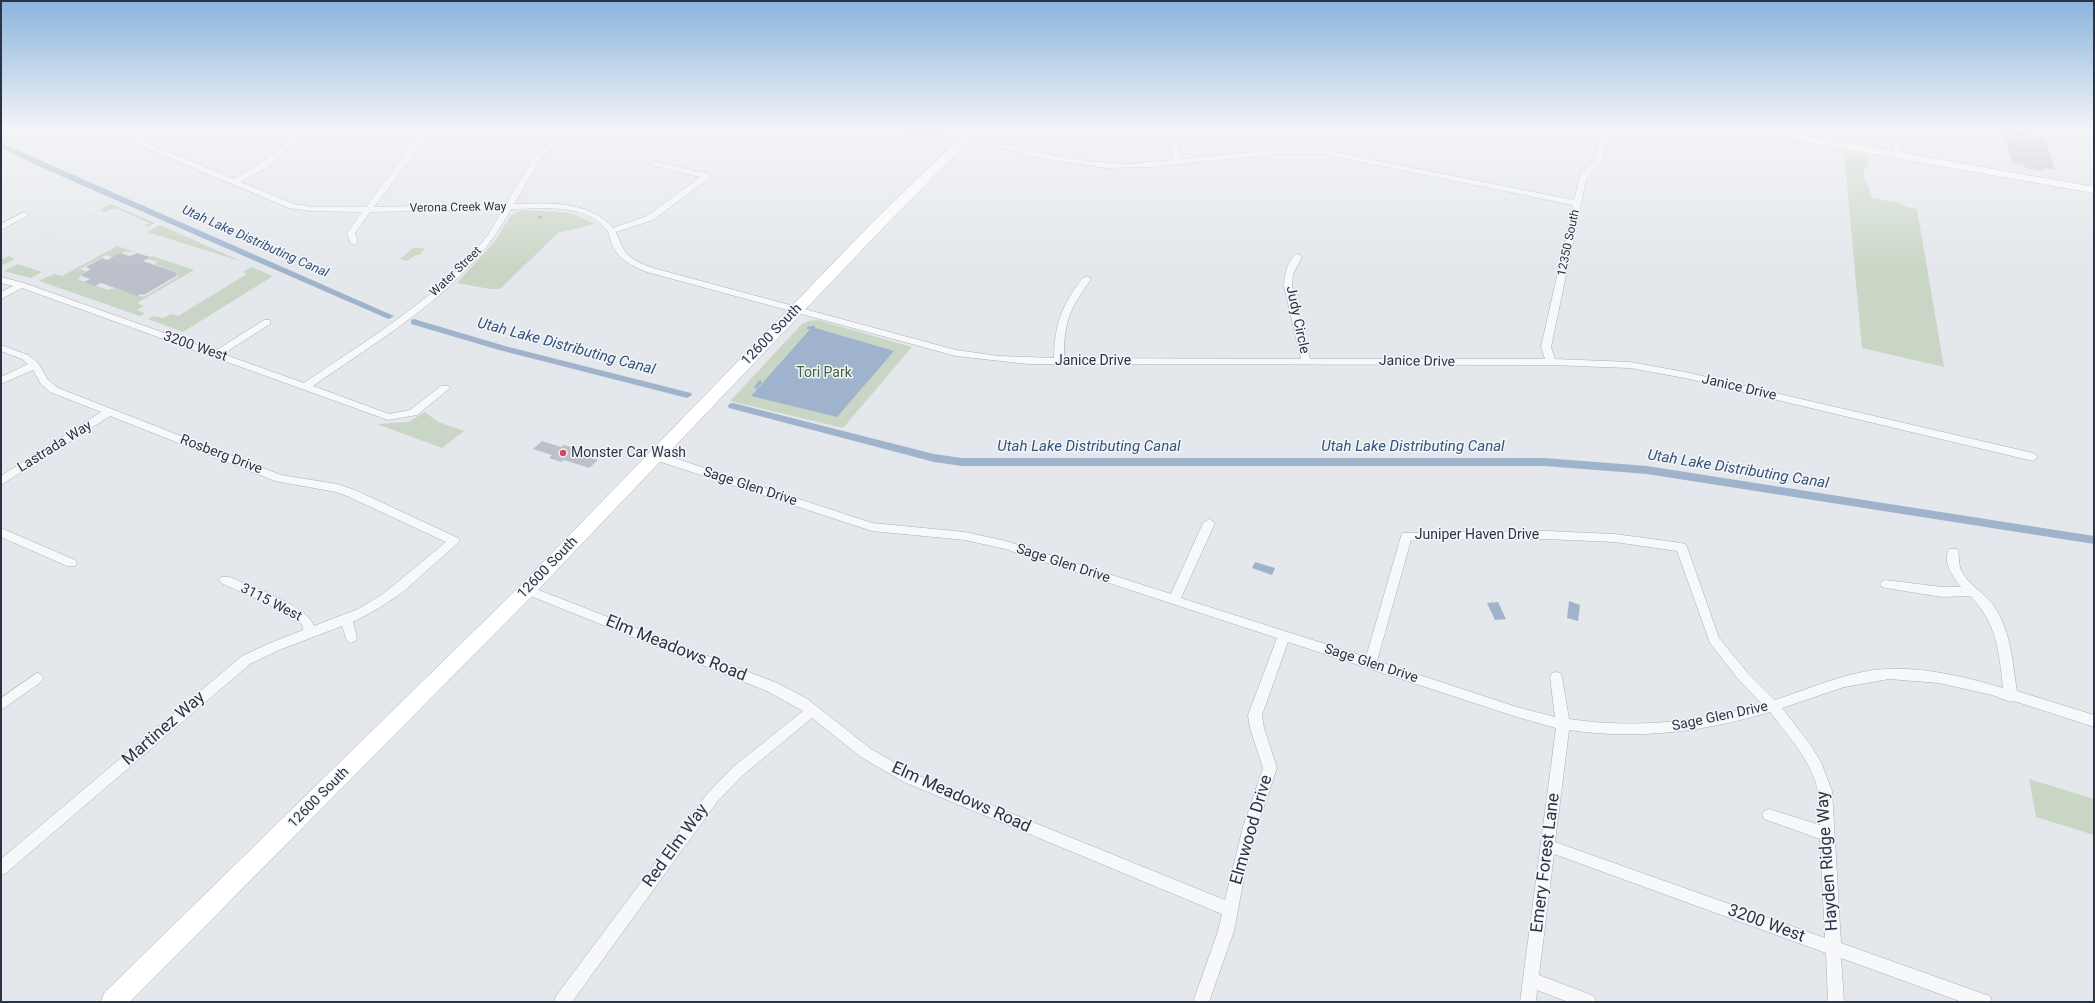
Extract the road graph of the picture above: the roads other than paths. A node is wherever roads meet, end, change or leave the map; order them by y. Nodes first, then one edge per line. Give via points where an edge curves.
1 (217, 175) edge
2 (248, 175) edge
3 (395, 175) edge
4 (527, 175) edge
5 (701, 175) edge
6 (929, 175) edge
7 (1437, 175) edge
8 (1585, 175) edge
9 (2004, 175) edge
10 (235, 182) junction
11 (2094, 190) edge
12 (1578, 203) junction
13 (508, 207) junction
14 (369, 210) junction
15 (26, 215) dead end
16 (1, 227) edge
17 (612, 231) junction
18 (354, 242) dead end
19 (1298, 257) dead end
20 (1087, 279) dead end
21 (1, 280) edge
22 (21, 285) junction
23 (1, 296) edge
24 (797, 309) junction
25 (267, 322) dead end
26 (1, 348) edge
27 (216, 355) junction
28 (1059, 361) junction
29 (1306, 361) junction
30 (1551, 362) junction
31 (35, 365) junction
32 (1, 381) edge
33 (305, 387) junction
34 (445, 388) dead end
35 (109, 412) junction
36 (656, 456) junction
37 (2033, 457) dead end
38 (1, 481) edge
39 (1209, 523) dead end
40 (1, 532) edge
41 (454, 541) joint
42 (1681, 548) joint
43 (1953, 552) dead end
44 (71, 563) dead end
45 (226, 580) dead end
46 (1886, 584) dead end
47 (527, 590) junction
48 (1974, 591) junction
49 (1174, 600) junction
50 (346, 620) junction
51 (310, 632) junction
52 (1284, 636) junction
53 (351, 638) dead end
54 (1370, 664) junction
55 (1556, 677) dead end
56 (37, 678) dead end
57 (2011, 697) junction
58 (1, 705) edge
59 (1773, 706) junction
60 (812, 711) junction
61 (2094, 721) edge
62 (1563, 724) junction
63 (1770, 815) dead end
64 (1826, 834) junction
65 (1549, 846) junction
66 (1, 868) edge
67 (1231, 910) junction
68 (1834, 948) junction
69 (1532, 980) junction
70 (113, 1002) edge
71 (562, 1002) edge
72 (1201, 1002) edge
73 (1528, 1002) edge
74 (1588, 1002) edge
75 (1836, 1002) edge
76 (1984, 1002) edge

1 - 10 street, Verona Creek Way
2 - 10 street
3 - 14 street
4 - 13 street, Water Street
5 - 17 street via 706,176 654,216
6 - 24 main road, 12600 South
7 - 12 street
8 - 12 street, 12350 South
9 - 11 main road
10 - 14 street, Verona Creek Way via 292,206 312,210
12 - 30 street, 12350 South via 1546,347
13 - 14 street, Verona Creek Way
13 - 17 street, Verona Creek Way via 564,207 582,210 599,218
13 - 33 street, Water Street via 491,236 446,285
14 - 18 street via 351,233
15 - 16 street
17 - 24 street, Verona Creek Way via 616,246 634,264
19 - 29 street, Judy Circle via 1289,274 1288,286
20 - 28 street via 1062,318
21 - 22 street, 3200 West
22 - 23 street
22 - 27 street, 3200 West
24 - 28 street, Janice Drive via 970,355 1014,360
24 - 36 main road, 12600 South
25 - 27 street
26 - 31 street, Rosberg Drive via 24,357
27 - 33 street, 3200 West
28 - 29 street, Janice Drive
29 - 30 street, Janice Drive
30 - 37 street, Janice Drive via 1613,363 1666,371
31 - 32 street
31 - 35 street, Rosberg Drive via 44,382 54,390
33 - 34 street, 3200 West via 388,417 413,413
35 - 38 street, Lastrada Way
35 - 41 street, Rosberg Drive via 279,478 337,488 351,493
36 - 47 main road, 12600 South
36 - 49 street, Sage Glen Drive via 872,527 966,536 1006,545
39 - 49 street
40 - 44 street
41 - 50 street, Martinez Way via 396,592
42 - 54 street, Juniper Haven Drive via 1615,538 1546,535 1406,536
42 - 59 street, Hayden Ridge Way via 1714,640 1743,676
43 - 48 street via 1955,571
45 - 51 street, 3115 West via 296,612 307,622
46 - 48 street via 1942,592
47 - 60 street, Elm Meadows Road via 772,687 801,702
47 - 70 main road, 12600 South
48 - 57 street via 1991,611 1999,628
49 - 52 street, Sage Glen Drive
50 - 51 street, Martinez Way
50 - 53 street
51 - 66 street, Martinez Way via 262,651 232,671
52 - 54 street, Sage Glen Drive
52 - 67 street, Elmwood Drive via 1255,715 1270,768 1239,867
54 - 62 street, Sage Glen Drive via 1517,712
55 - 62 street, Emery Forest Lane
56 - 58 street
57 - 59 street, Sage Glen Drive via 1947,679 1887,674 1847,681
57 - 61 street, Sage Glen Drive
59 - 62 street, Sage Glen Drive via 1685,728 1649,730
59 - 64 street, Hayden Ridge Way via 1816,766 1825,791
60 - 67 street, Elm Meadows Road via 866,752 909,778
60 - 71 street, Red Elm Way via 738,770 712,798
62 - 65 street, Emery Forest Lane
63 - 64 street
64 - 68 street, Hayden Ridge Way
65 - 68 street, 3200 West
65 - 69 street, Emery Forest Lane
67 - 72 street, Elmwood Drive
68 - 75 street, Hayden Ridge Way
68 - 76 street, 3200 West
69 - 73 street, Emery Forest Lane
69 - 74 street

